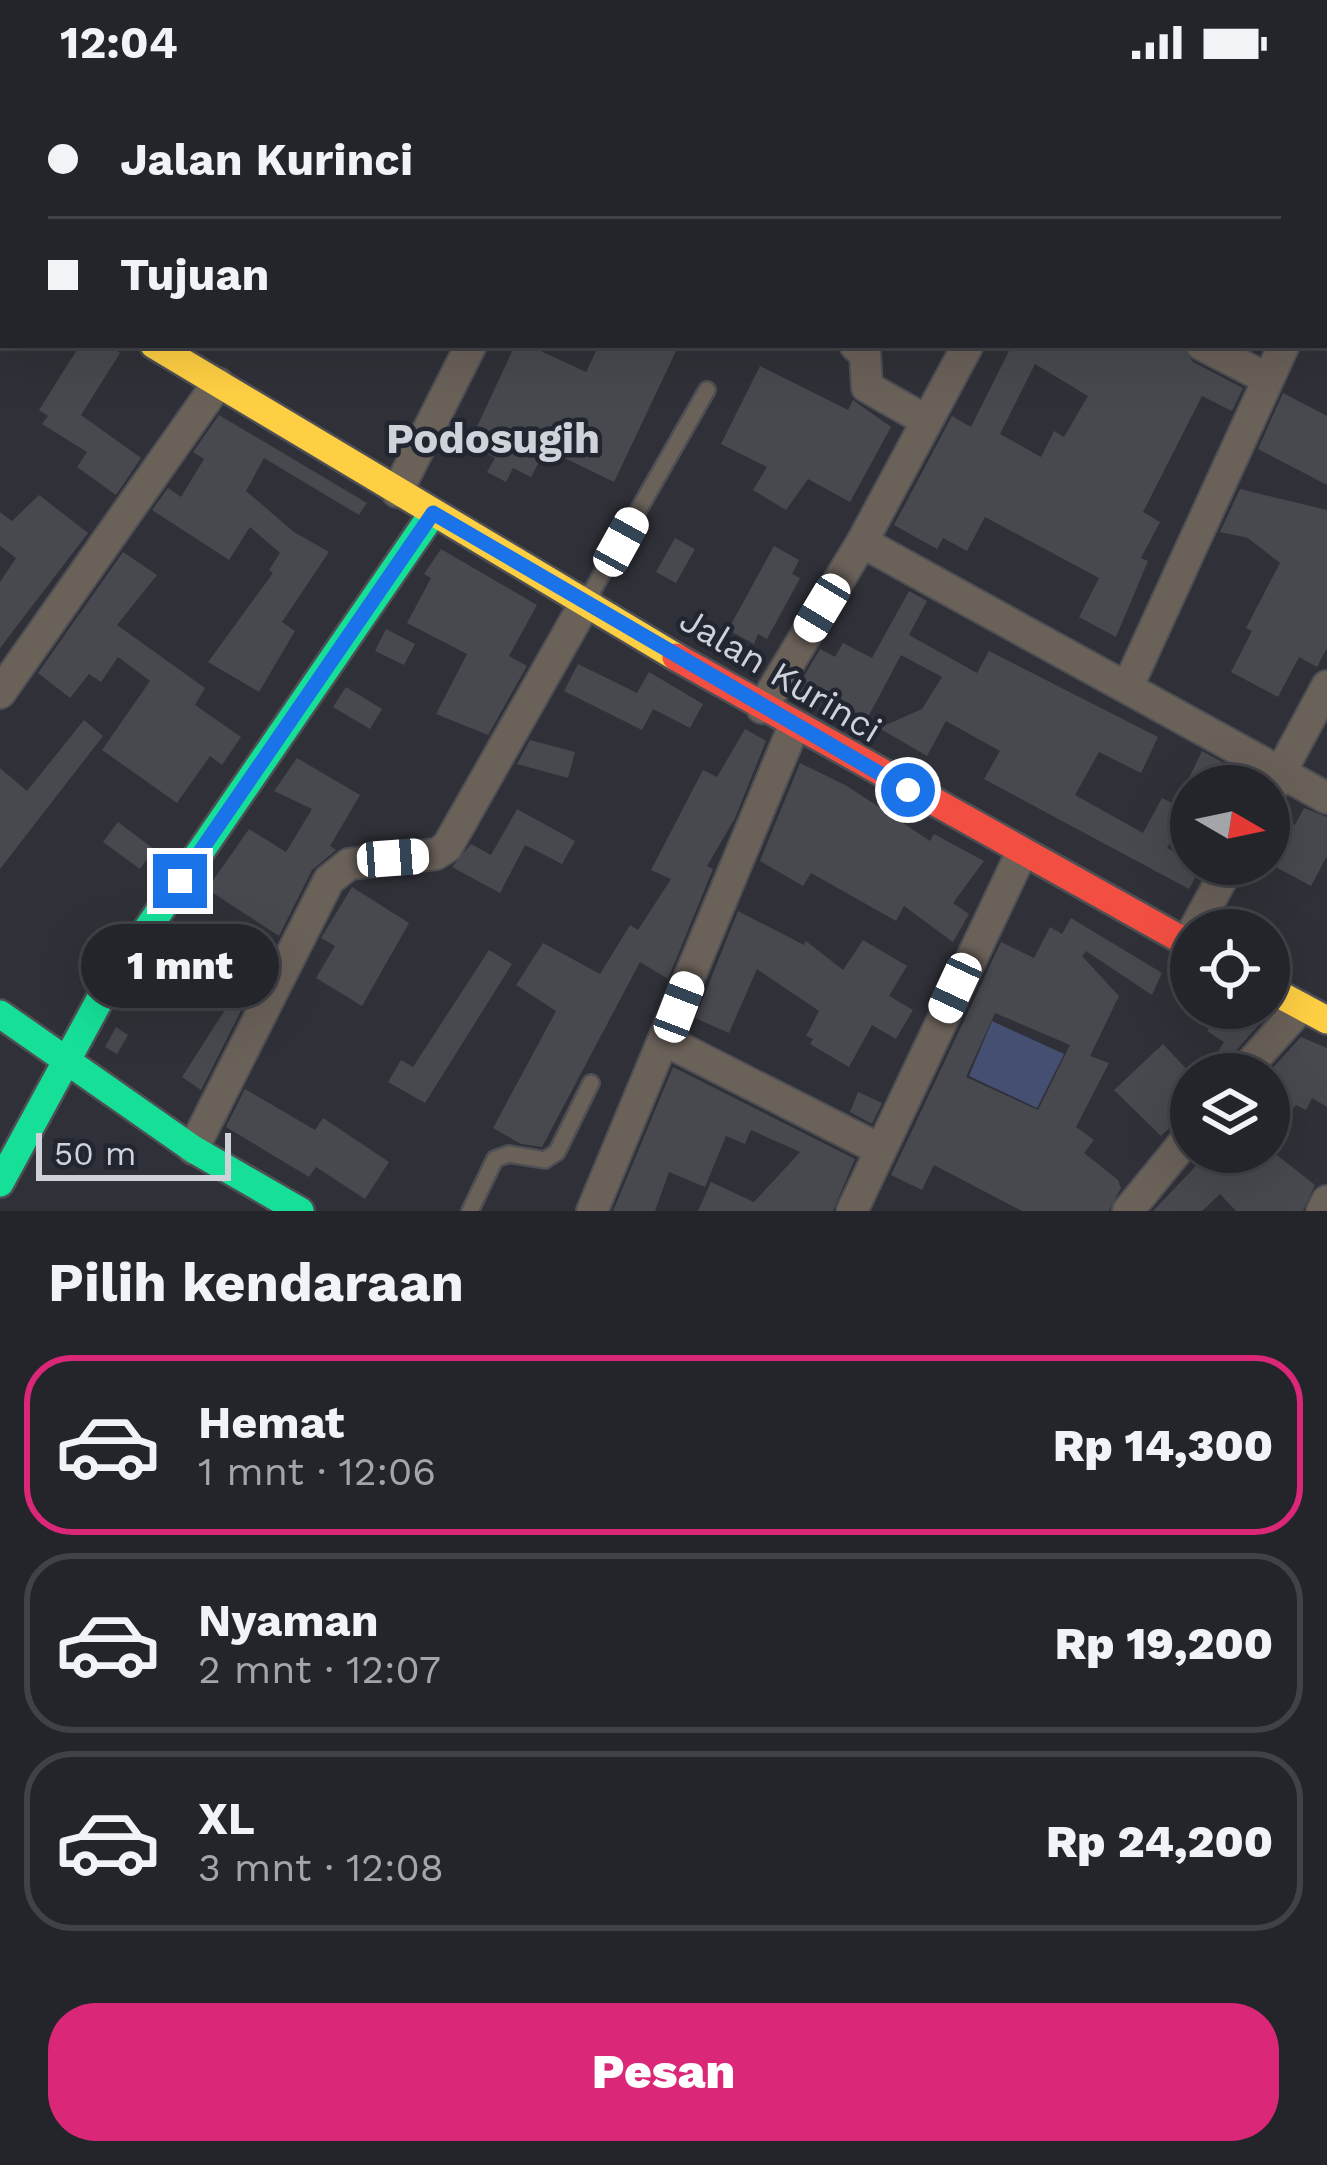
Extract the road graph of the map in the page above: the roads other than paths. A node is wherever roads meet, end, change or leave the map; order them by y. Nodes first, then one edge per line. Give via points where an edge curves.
1 (159, 348) edge
2 (470, 348) edge
3 (858, 348) edge
4 (966, 348) edge
5 (1208, 348) edge
6 (1282, 348) edge
7 (1266, 378) junction
8 (218, 382) junction
9 (707, 390) dead end
10 (927, 421) junction
11 (398, 492) junction
12 (433, 513) junction
13 (862, 542) junction
14 (587, 600) junction
15 (1128, 686) junction
16 (1327, 686) edge
17 (0, 693) edge
18 (762, 708) junction
19 (794, 726) junction
20 (1246, 765) edge
21 (1285, 765) edge
22 (1290, 788) edge
23 (1327, 798) edge
24 (1021, 854) junction
25 (1170, 928) edge
26 (0, 1014) edge
27 (1314, 1014) edge
28 (666, 1041) junction
29 (1267, 1053) edge
30 (65, 1062) junction
31 (591, 1083) dead end
32 (193, 1149) junction
33 (879, 1149) junction
34 (1170, 1160) edge
35 (0, 1183) edge
36 (1327, 1201) edge
37 (300, 1211) edge
38 (470, 1211) edge
39 (592, 1211) edge
40 (852, 1211) edge
41 (1128, 1211) edge
42 (1322, 1211) edge

1 - 8 main road, Jalan Kurinci
2 - 11 street
3 - 10 street via 867,387
4 - 10 street
5 - 7 street
6 - 7 street
7 - 15 street
8 - 11 main road, Jalan Kurinci
8 - 17 street
9 - 14 lane
10 - 13 street
11 - 12 main road, Jalan Kurinci
12 - 14 main road, Jalan Kurinci
12 - 30 main road via 104,992
13 - 15 street
13 - 18 street
14 - 18 main road, Jalan Kurinci
14 - 32 street via 446,847 350,864 329,880
15 - 20 street
16 - 21 street
18 - 19 main road, Jalan Kurinci
19 - 24 main road, Jalan Kurinci
19 - 28 street
22 - 23 street
24 - 25 main road, Jalan Kurinci
24 - 33 street
26 - 30 main road
27 - 29 street
28 - 33 street
28 - 39 street
30 - 32 main road
30 - 35 main road
31 - 38 lane via 556,1153 495,1159
32 - 37 main road
33 - 40 street
34 - 41 street
36 - 42 street

